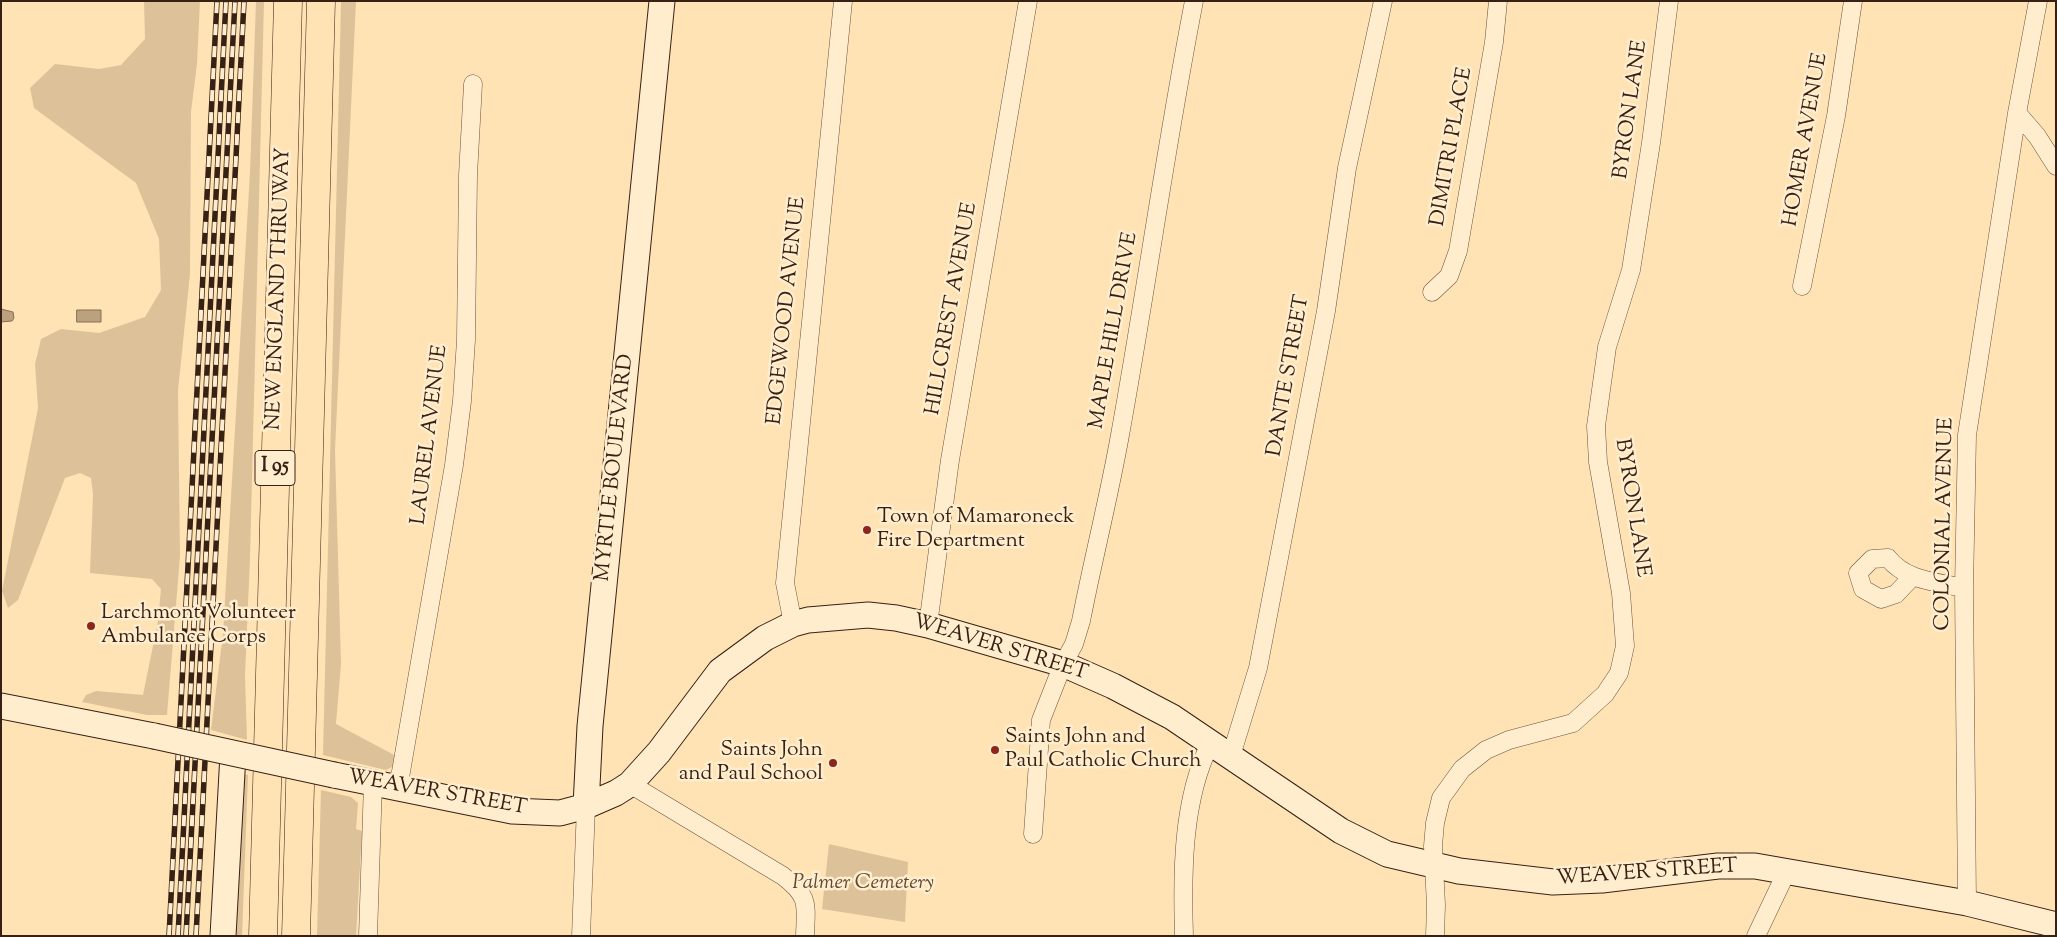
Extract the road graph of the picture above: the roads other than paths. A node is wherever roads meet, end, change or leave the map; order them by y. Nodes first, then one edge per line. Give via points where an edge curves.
1 (288, 1) edge
2 (322, 1) edge
3 (662, 1) edge
4 (843, 1) edge
5 (1028, 1) edge
6 (1194, 1) edge
7 (1383, 1) edge
8 (1498, 1) edge
9 (1669, 1) edge
10 (1852, 1) edge
11 (2038, 1) edge
12 (473, 84) dead end
13 (2017, 114) junction
14 (2056, 166) edge
15 (1802, 286) dead end
16 (1432, 292) dead end
17 (1912, 576) dead end
18 (1964, 588) junction
19 (793, 624) junction
20 (928, 625) junction
21 (1063, 664) junction
22 (6, 705) edge
23 (1210, 744) junction
24 (1231, 756) junction
25 (232, 760) junction
26 (373, 783) junction
27 (630, 784) junction
28 (398, 788) junction
29 (586, 806) junction
30 (1033, 834) dead end
31 (1434, 866) junction
32 (1787, 871) junction
33 (1967, 903) junction
34 (2056, 926) edge
35 (223, 936) edge
36 (262, 936) edge
37 (296, 936) edge
38 (368, 936) edge
39 (581, 936) edge
40 (805, 936) edge
41 (1184, 936) edge
42 (1435, 936) edge
43 (1756, 936) edge
44 (2050, 936) edge

1 - 36 highway, NEW ENGLAND THRUWAY / I 95
2 - 37 highway, NEW ENGLAND THRUWAY / I 95
3 - 29 main road, MYRTLE BOULEVARD via 590,726
4 - 19 street, EDGEWOOD AVENUE via 785,583
5 - 20 street, HILLCREST AVENUE via 950,460
6 - 21 street, MAPLE HILL DRIVE via 1173,108 1120,437 1082,621
7 - 24 street, DANTE STREET via 1347,168 1326,311 1258,668
8 - 16 street, DIMITRI PLACE via 1494,42 1458,251 1448,276
9 - 31 street, BYRON LANE via 1631,270 1607,347 1596,426 1598,462 1622,593 1625,646 1619,673 1606,694 1573,723 1509,740 1486,750 1462,768 1441,798 1435,822
10 - 15 street, HOMER AVENUE via 1836,116
11 - 13 street, COLONIAL AVENUE
12 - 28 street, LAUREL AVENUE via 462,401 454,465
13 - 14 street
13 - 18 street, COLONIAL AVENUE via 1967,435
17 - 18 street
18 - 33 street, COLONIAL AVENUE
19 - 20 main road, WEAVER STREET via 868,615
19 - 27 main road, WEAVER STREET via 765,638 720,671 659,752
20 - 21 main road, WEAVER STREET
21 - 23 main road, WEAVER STREET via 1114,686 1172,717
21 - 30 street, MAPLE HILL DRIVE via 1041,720
22 - 25 main road, WEAVER STREET, bridge via 154,736
23 - 24 main road, WEAVER STREET
23 - 41 street via 1198,767 1184,849
24 - 31 main road, WEAVER STREET via 1341,831 1387,854
25 - 26 main road, WEAVER STREET, bridge
25 - 35 main road
26 - 28 main road, WEAVER STREET
26 - 38 street
27 - 29 main road, WEAVER STREET
27 - 40 street via 799,888 806,903
28 - 29 main road, WEAVER STREET via 512,811 560,813
29 - 39 street, MYRTLE BOULEVARD
31 - 32 main road, WEAVER STREET via 1505,878 1554,882 1602,880 1718,866 1755,866
31 - 42 street, BYRON LANE
32 - 33 main road, WEAVER STREET
32 - 43 street
33 - 34 main road, WEAVER STREET
34 - 44 street

